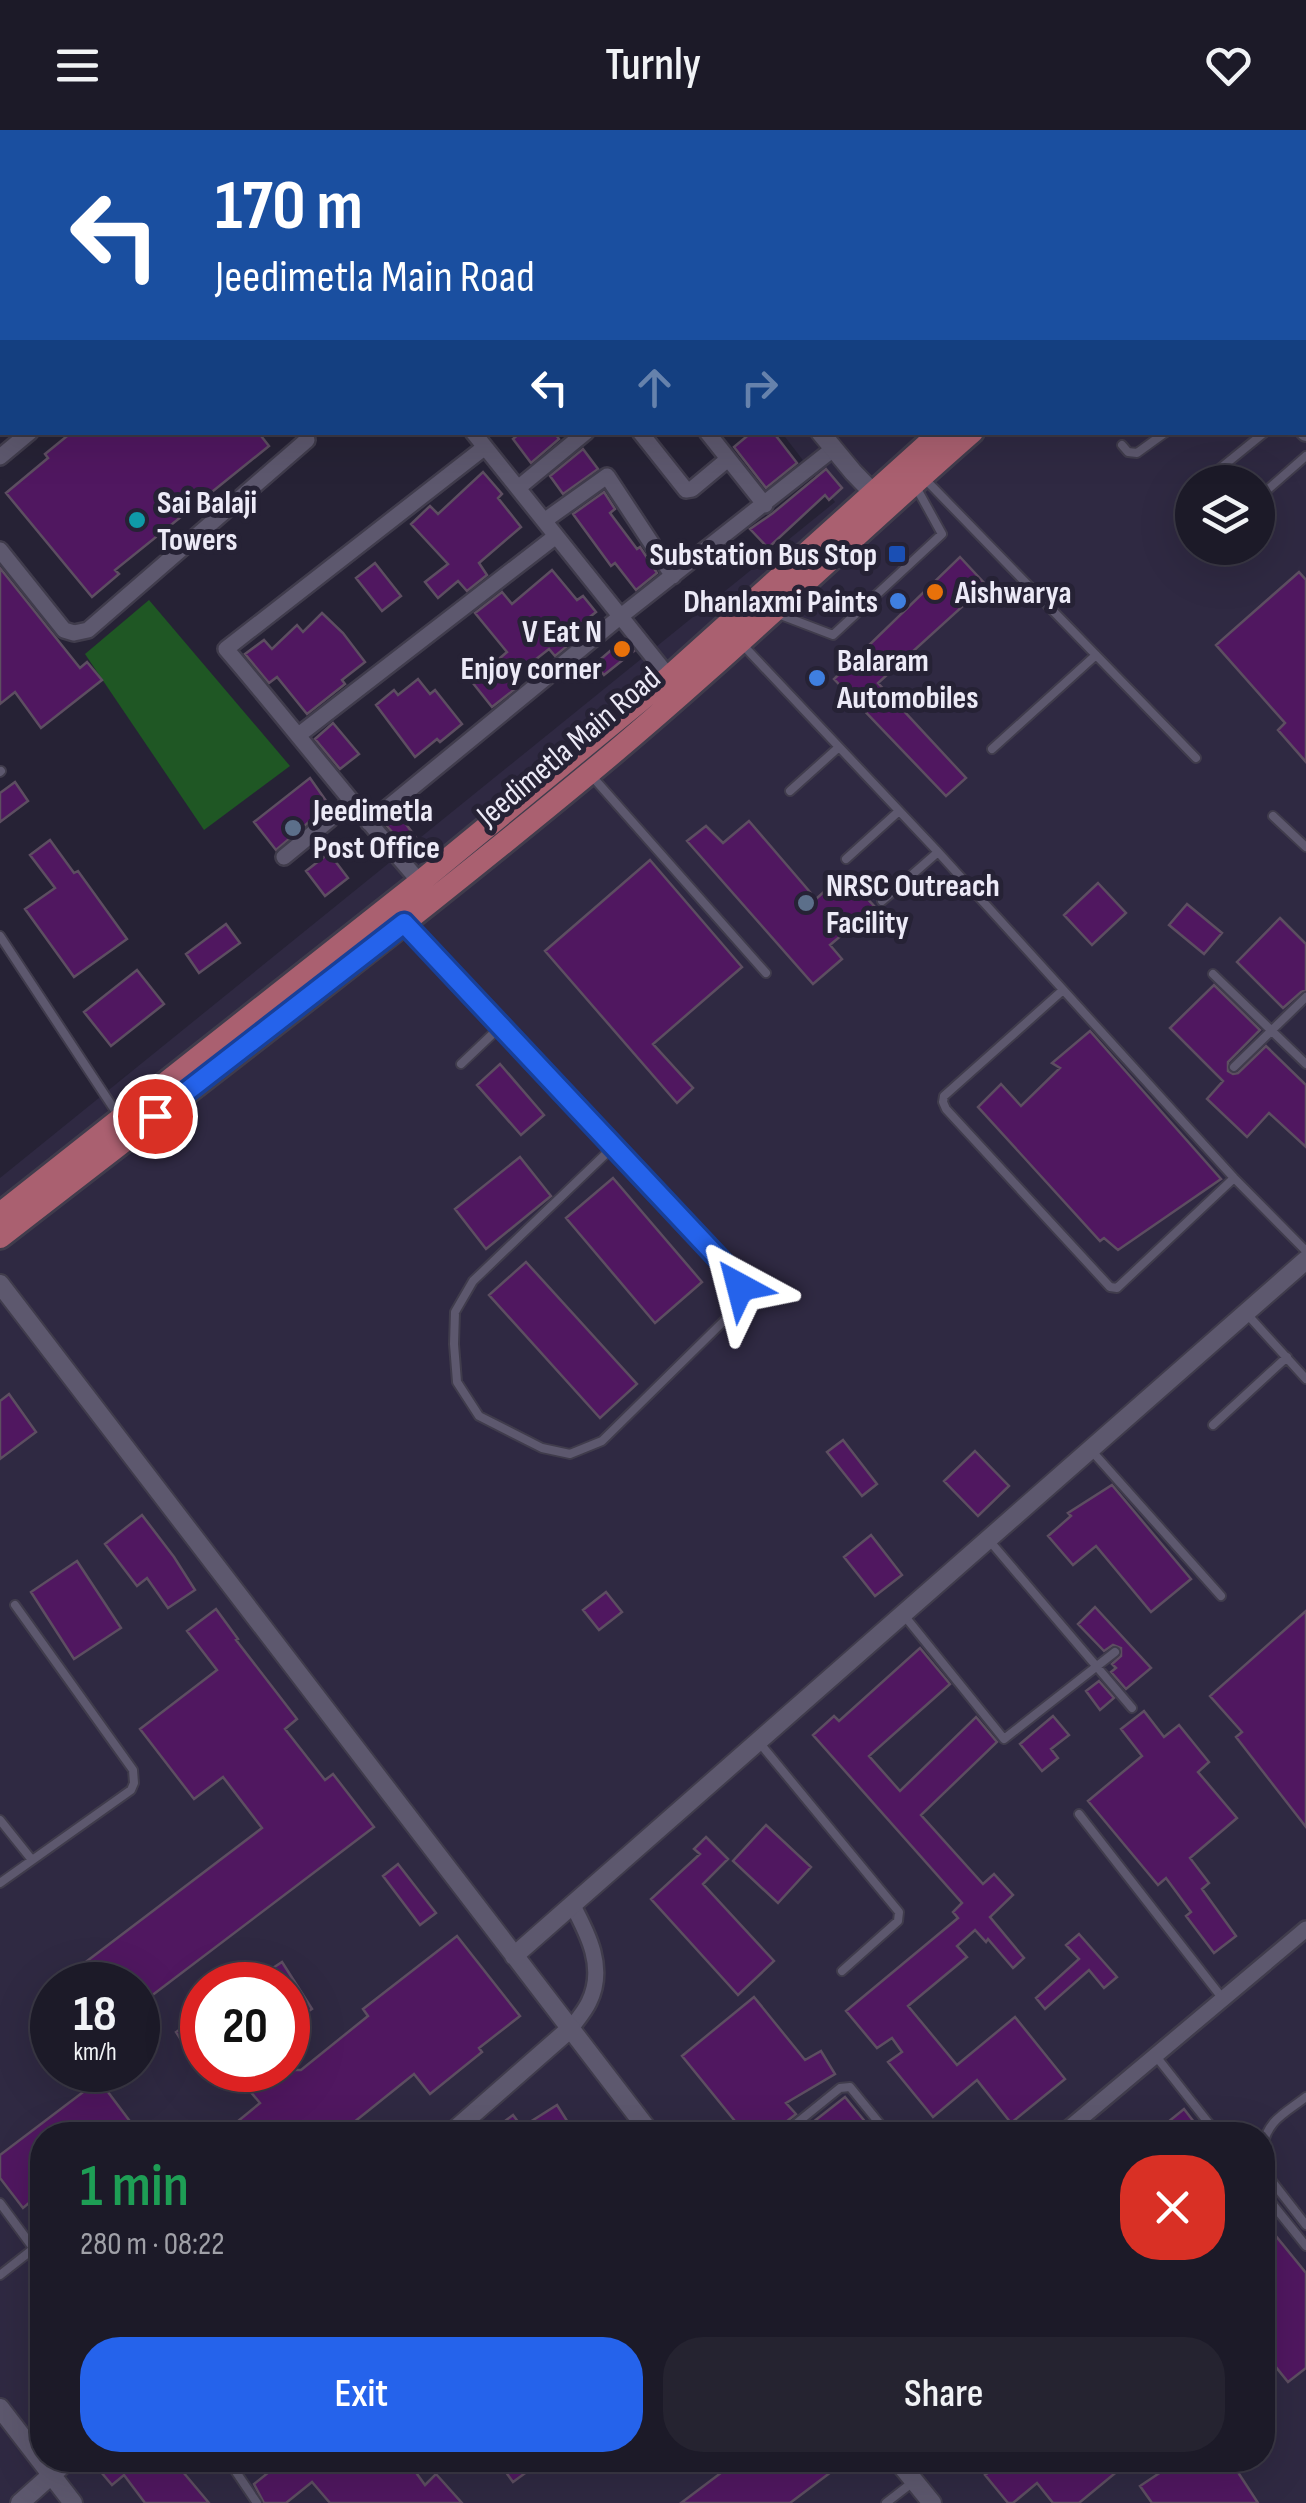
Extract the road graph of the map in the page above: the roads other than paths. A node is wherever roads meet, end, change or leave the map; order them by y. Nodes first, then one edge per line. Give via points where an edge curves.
1 (27, 435) edge
2 (309, 435) edge
3 (475, 435) edge
4 (582, 435) edge
5 (642, 435) edge
6 (709, 435) edge
7 (822, 435) edge
8 (939, 435) edge
9 (969, 435) edge
10 (1162, 435) edge
11 (1260, 435) edge
12 (1122, 445) dead end
13 (485, 447) junction
14 (833, 450) junction
15 (1306, 456) edge
16 (0, 458) edge
17 (728, 459) junction
18 (1223, 465) edge
19 (918, 480) junction
20 (1275, 483) edge
21 (518, 488) junction
22 (881, 501) junction
23 (765, 505) junction
24 (544, 520) junction
25 (556, 536) junction
26 (0, 550) edge
27 (672, 576) junction
28 (774, 612) junction
29 (620, 616) junction
30 (740, 643) junction
31 (1096, 655) junction
32 (670, 677) junction
33 (300, 734) junction
34 (839, 747) junction
35 (992, 749) dead end
36 (1196, 758) dead end
37 (589, 774) junction
38 (790, 791) dead end
39 (351, 802) junction
40 (899, 810) junction
41 (1273, 816) dead end
42 (368, 823) junction
43 (1306, 848) edge
44 (938, 852) junction
45 (284, 857) dead end
46 (846, 859) dead end
47 (420, 882) junction
48 (882, 900) dead end
49 (404, 923) junction
50 (0, 936) edge
51 (766, 974) dead end
52 (1213, 974) dead end
53 (1063, 990) junction
54 (1306, 996) edge
55 (501, 1026) junction
56 (1272, 1031) junction
57 (461, 1064) dead end
58 (1306, 1064) edge
59 (1234, 1067) dead end
60 (121, 1118) junction
61 (614, 1146) junction
62 (1234, 1178) junction
63 (0, 1214) edge
64 (0, 1236) edge
65 (1306, 1251) edge
66 (1306, 1260) edge
67 (0, 1284) edge
68 (1246, 1313) junction
69 (1287, 1358) junction
70 (1306, 1379) edge
71 (1213, 1425) dead end
72 (1090, 1450) junction
73 (988, 1539) junction
74 (1222, 1596) dead end
75 (15, 1605) dead end
76 (903, 1614) junction
77 (1115, 1652) dead end
78 (1096, 1666) junction
79 (1132, 1708) dead end
80 (758, 1741) junction
81 (1079, 1814) dead end
82 (0, 1820) edge
83 (32, 1860) junction
84 (0, 1883) edge
85 (572, 1904) junction
86 (1306, 1929) edge
87 (514, 1956) junction
88 (842, 1971) dead end
89 (1223, 1999) junction
90 (571, 2028) junction
91 (1155, 2055) junction
92 (1306, 2097) edge
93 (464, 2122) edge
94 (642, 2122) edge
95 (798, 2122) edge
96 (878, 2122) edge
97 (1076, 2122) edge
98 (1208, 2122) edge
99 (1274, 2122) edge
100 (1275, 2186) edge
101 (0, 2203) edge
102 (1275, 2207) edge
103 (1306, 2225) edge
104 (30, 2237) edge
105 (1306, 2246) edge
106 (30, 2252) edge
107 (0, 2275) edge
108 (0, 2408) edge
109 (30, 2449) edge
110 (47, 2472) edge
111 (54, 2472) edge
112 (236, 2472) edge
113 (906, 2472) edge
114 (50, 2476) junction
115 (914, 2482) junction
116 (20, 2503) edge
117 (73, 2503) edge
118 (257, 2503) edge
119 (886, 2503) edge
120 (932, 2503) edge

1 - 16 street
2 - 26 street via 88,630 64,630
3 - 13 street
4 - 21 street
5 - 17 street via 686,490
6 - 17 street
7 - 14 street
8 - 22 main road, Jeedimetla Main Road
9 - 19 main road, Jeedimetla Main Road
10 - 12 lane via 1138,453
11 - 18 lane
13 - 21 street
13 - 33 street via 226,649
14 - 22 street
14 - 23 street
15 - 20 lane
17 - 23 street
19 - 22 main road, Jeedimetla Main Road
19 - 28 lane via 942,534 833,636
19 - 31 lane
21 - 24 street
22 - 28 main road, Jeedimetla Main Road
22 - 32 main road, Jeedimetla Main Road
23 - 27 street
24 - 25 street
24 - 27 street via 607,476
25 - 29 street
25 - 33 street
27 - 29 street
28 - 30 main road, Jeedimetla Main Road
29 - 32 street
29 - 42 street
30 - 34 lane
30 - 37 main road, Jeedimetla Main Road
31 - 35 lane
31 - 36 lane
32 - 47 main road, Jeedimetla Main Road
33 - 39 street
34 - 38 lane
34 - 40 lane
37 - 49 main road, Jeedimetla Main Road
37 - 51 lane
39 - 42 street
39 - 45 street
40 - 44 lane
40 - 46 lane
41 - 43 lane
42 - 47 street
44 - 48 lane
44 - 53 lane
47 - 60 main road, Jeedimetla Main Road
49 - 55 lane
49 - 64 main road, Jeedimetla Main Road
50 - 60 lane
52 - 56 lane
53 - 62 lane
53 - 62 lane via 944,1096 946,1109 1110,1287 1117,1288
54 - 56 lane
55 - 57 lane
55 - 61 lane
56 - 58 lane
56 - 59 lane
60 - 63 main road, Jeedimetla Main Road
61 - 61 lane via 473,1281 455,1312 457,1382 478,1416 542,1448 570,1454 602,1441 739,1302 737,1278
62 - 65 lane
66 - 68 street
67 - 87 street
68 - 69 lane
68 - 72 street
69 - 70 lane
69 - 71 lane
72 - 73 street
72 - 74 lane
73 - 76 street
73 - 78 lane
75 - 83 lane via 133,1770 134,1783
76 - 78 lane via 1004,1739
76 - 80 street
77 - 78 lane
78 - 79 lane
80 - 85 street
80 - 88 lane via 899,1912 898,1921
81 - 89 lane
82 - 83 lane
83 - 84 lane
85 - 87 street
85 - 90 street via 590,1937 596,1981
86 - 89 street
87 - 90 street
89 - 91 street
90 - 93 street
90 - 94 street
91 - 97 street
91 - 98 lane
92 - 99 lane
95 - 96 lane via 850,2087
100 - 103 lane
101 - 104 lane
102 - 105 lane
106 - 107 lane
108 - 109 street
110 - 114 street
111 - 114 street
112 - 118 lane
113 - 115 street
114 - 116 street
114 - 117 street
115 - 119 lane
115 - 120 street

